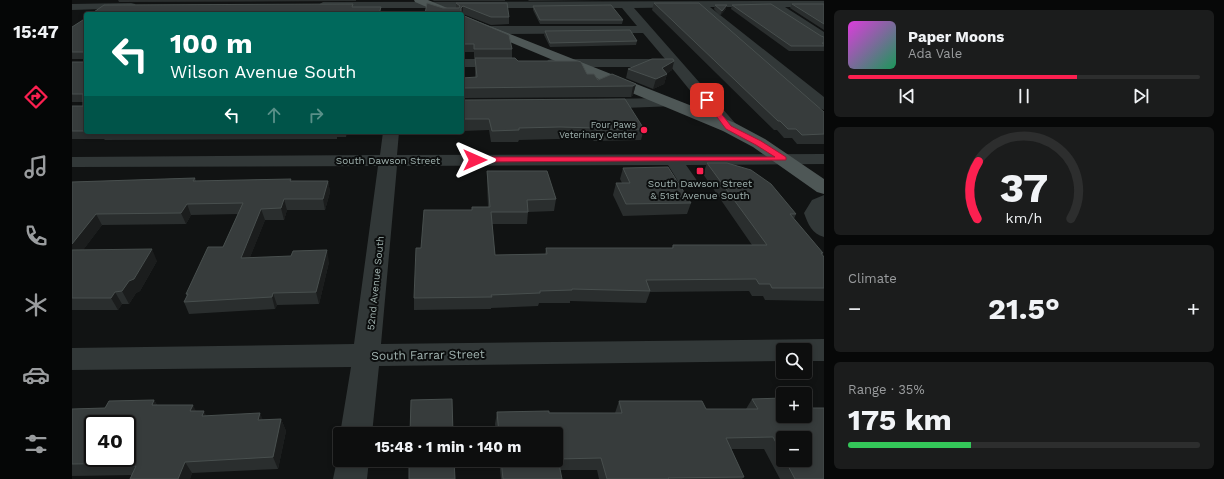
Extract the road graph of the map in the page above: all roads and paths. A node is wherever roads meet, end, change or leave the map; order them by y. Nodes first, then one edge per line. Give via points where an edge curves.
1 (420, 0) edge
2 (636, 3) edge
3 (700, 4) junction
4 (772, 4) junction
5 (824, 4) edge
6 (432, 5) junction
7 (72, 6) edge
8 (98, 6) junction
9 (146, 6) edge
10 (311, 6) edge
11 (406, 10) edge
12 (90, 12) edge
13 (448, 12) edge
14 (464, 19) edge
15 (647, 29) junction
16 (811, 29) junction
17 (824, 29) edge
18 (492, 30) junction
19 (824, 38) edge
20 (464, 63) edge
21 (517, 63) edge
22 (540, 63) edge
23 (570, 63) junction
24 (676, 63) junction
25 (670, 103) junction
26 (583, 104) edge
27 (824, 105) edge
28 (729, 127) junction
29 (391, 134) edge
30 (673, 159) junction
31 (783, 159) junction
32 (824, 159) edge
33 (388, 160) junction
34 (72, 162) edge
35 (688, 182) dead end
36 (824, 188) edge
37 (824, 201) edge
38 (824, 230) edge
39 (776, 350) edge
40 (812, 350) edge
41 (824, 350) edge
42 (367, 356) junction
43 (72, 359) edge
44 (357, 427) edge
45 (352, 467) edge
46 (350, 479) edge

1 - 6 main road
2 - 3 street
2 - 6 street
2 - 15 street
3 - 4 street
3 - 27 street
4 - 5 street
4 - 16 street
6 - 11 street
6 - 13 main road
7 - 8 street
8 - 9 street
8 - 12 street
10 - 11 street
14 - 18 main road
15 - 18 street
15 - 24 street
16 - 17 street
16 - 19 street
18 - 23 main road
20 - 21 street
22 - 23 street
23 - 24 street
23 - 25 main road
24 - 28 street
25 - 26 street
25 - 28 main road
28 - 31 main road
29 - 33 street, 52nd Avenue South
30 - 31 street, South Dawson Street
30 - 33 street, South Dawson Street
30 - 35 street
31 - 32 street, South Dawson Street
31 - 36 main road
33 - 34 street, South Dawson Street
33 - 42 street, 52nd Avenue South
37 - 38 street via 814,213
39 - 42 street, South Farrar Street
40 - 41 street
42 - 43 street, South Farrar Street
42 - 44 street, 52nd Avenue South
45 - 46 street

